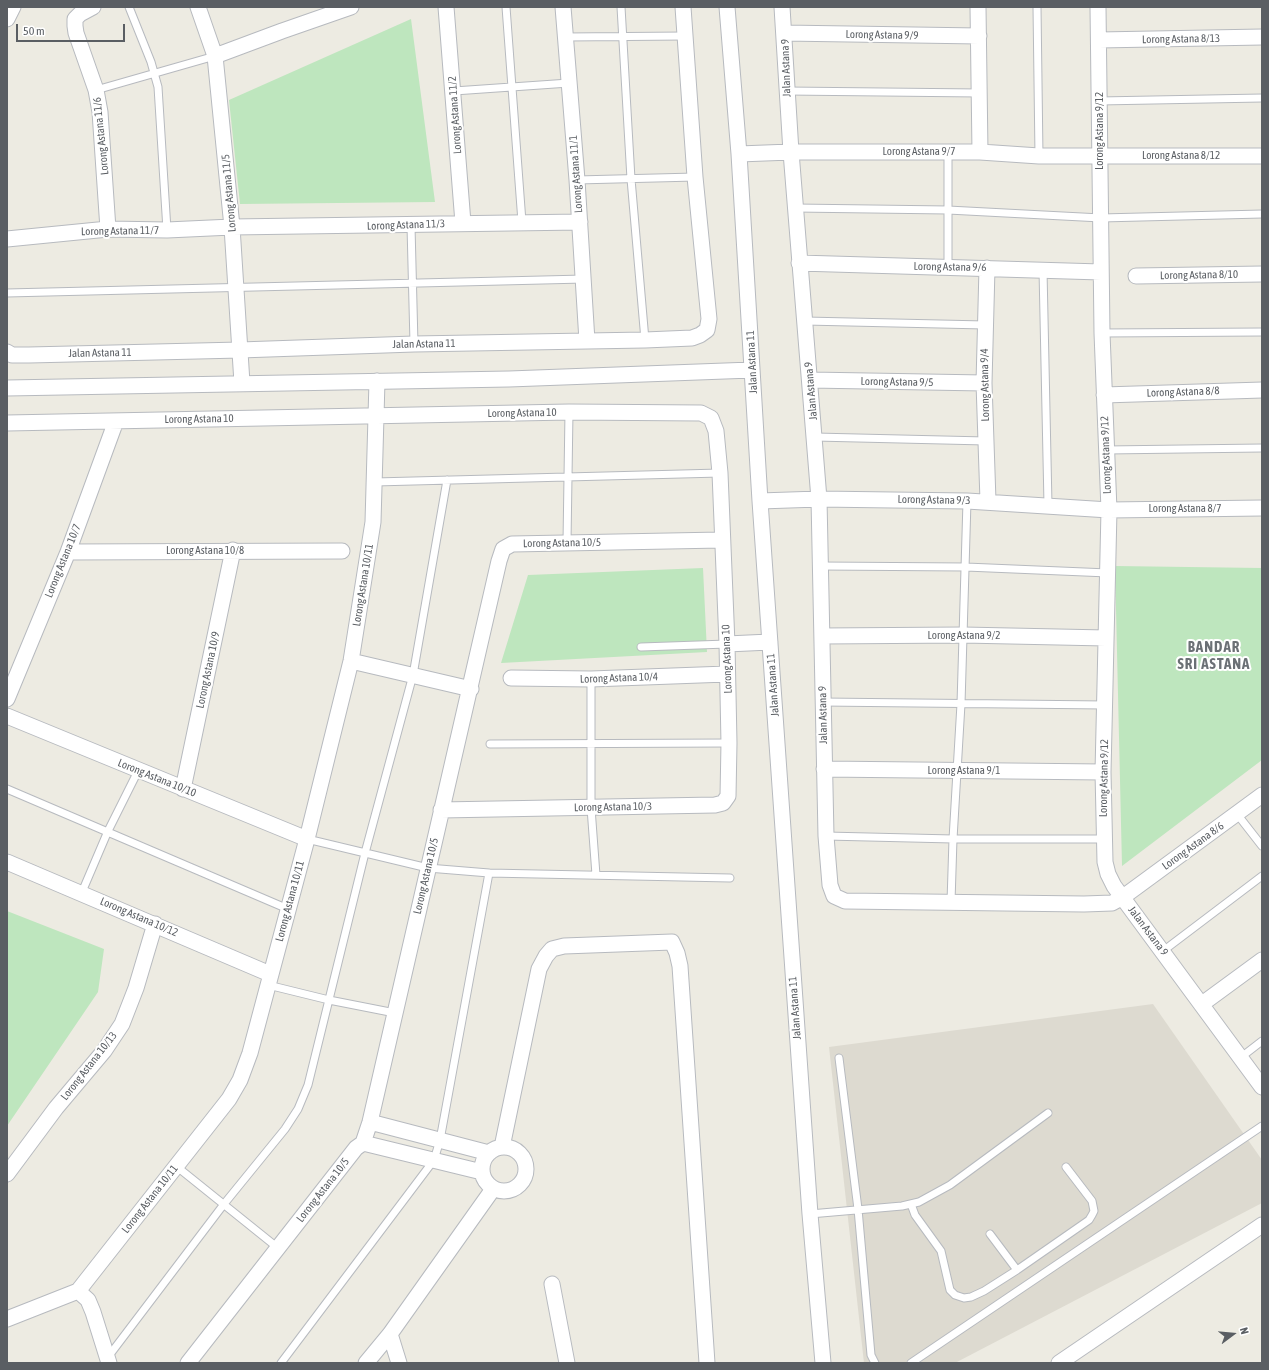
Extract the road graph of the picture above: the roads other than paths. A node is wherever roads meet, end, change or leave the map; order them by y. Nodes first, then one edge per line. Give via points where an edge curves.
1 (13, 7) edge
2 (93, 7) edge
3 (129, 7) edge
4 (198, 7) edge
5 (351, 7) edge
6 (446, 7) edge
7 (506, 7) edge
8 (563, 7) edge
9 (621, 7) edge
10 (683, 7) edge
11 (727, 7) edge
12 (782, 7) edge
13 (978, 7) edge
14 (1037, 7) edge
15 (1098, 7) edge
16 (7, 19) edge
17 (784, 34) junction
18 (623, 36) junction
19 (685, 36) junction
20 (979, 36) junction
21 (1262, 37) edge
22 (566, 38) junction
23 (1099, 40) junction
24 (215, 56) junction
25 (155, 74) junction
26 (569, 83) junction
27 (511, 87) junction
28 (96, 90) junction
29 (454, 91) junction
30 (786, 91) junction
31 (980, 93) junction
32 (1262, 98) edge
33 (1099, 101) junction
34 (791, 152) junction
35 (980, 152) junction
36 (948, 153) junction
37 (739, 154) junction
38 (1039, 156) junction
39 (1099, 156) junction
40 (1262, 156) edge
41 (695, 177) junction
42 (631, 179) junction
43 (577, 180) junction
44 (795, 208) junction
45 (948, 210) junction
46 (1262, 214) edge
47 (1101, 218) junction
48 (522, 222) junction
49 (580, 222) junction
50 (463, 223) junction
51 (411, 226) junction
52 (232, 227) junction
53 (108, 229) junction
54 (167, 230) junction
55 (7, 240) edge
56 (799, 263) junction
57 (948, 267) junction
58 (987, 268) junction
59 (1043, 270) junction
60 (1101, 272) junction
61 (1262, 274) edge
62 (1136, 276) dead end
63 (584, 279) junction
64 (414, 283) junction
65 (236, 287) junction
66 (7, 293) edge
67 (805, 321) junction
68 (985, 325) junction
69 (1262, 332) edge
70 (1102, 333) junction
71 (645, 340) junction
72 (587, 341) junction
73 (414, 344) junction
74 (240, 350) junction
75 (7, 352) edge
76 (752, 370) junction
77 (810, 380) junction
78 (377, 381) junction
79 (242, 383) junction
80 (984, 383) junction
81 (7, 388) edge
82 (1262, 390) edge
83 (1104, 395) junction
84 (570, 412) junction
85 (377, 415) junction
86 (116, 422) junction
87 (7, 423) edge
88 (815, 437) junction
89 (986, 441) junction
90 (1262, 448) edge
91 (1106, 450) junction
92 (720, 473) junction
93 (568, 476) junction
94 (447, 480) junction
95 (375, 482) junction
96 (819, 499) junction
97 (760, 501) junction
98 (967, 501) junction
99 (988, 502) junction
100 (1048, 505) junction
101 (1262, 508) edge
102 (1109, 510) junction
103 (721, 540) junction
104 (567, 542) junction
105 (233, 550) junction
106 (342, 551) dead end
107 (68, 552) junction
108 (820, 566) junction
109 (966, 567) junction
110 (1108, 573) junction
111 (963, 635) junction
112 (822, 636) junction
113 (1106, 638) junction
114 (770, 642) junction
115 (727, 644) junction
116 (641, 647) dead end
117 (350, 661) junction
118 (727, 674) junction
119 (413, 675) junction
120 (511, 678) dead end
121 (591, 679) junction
122 (471, 689) junction
123 (7, 699) edge
124 (822, 702) junction
125 (961, 704) junction
126 (1105, 705) junction
127 (7, 716) edge
128 (590, 743) junction
129 (729, 743) junction
130 (490, 744) dead end
131 (824, 769) junction
132 (138, 771) junction
133 (956, 771) junction
134 (1103, 772) junction
135 (7, 789) edge
136 (183, 789) junction
137 (1262, 795) edge
138 (591, 808) junction
139 (442, 810) junction
140 (1237, 814) junction
141 (108, 831) junction
142 (826, 836) junction
143 (308, 839) junction
144 (952, 839) junction
145 (1104, 839) junction
146 (1262, 846) edge
147 (365, 853) junction
148 (7, 862) edge
149 (428, 868) junction
150 (489, 873) junction
151 (596, 875) junction
152 (1262, 876) edge
153 (730, 878) dead end
154 (82, 892) junction
155 (1123, 897) junction
156 (951, 902) junction
157 (288, 909) junction
158 (155, 924) junction
159 (1163, 951) junction
160 (1262, 960) edge
161 (269, 979) junction
162 (329, 1000) junction
163 (1202, 1004) junction
164 (395, 1013) junction
165 (1262, 1042) edge
166 (839, 1058) dead end
167 (1240, 1058) junction
168 (1262, 1088) edge
169 (1048, 1113) dead end
170 (370, 1122) junction
171 (1262, 1126) edge
172 (440, 1140) junction
173 (363, 1142) junction
174 (495, 1150) junction
175 (434, 1160) junction
176 (176, 1166) junction
177 (1066, 1167) dead end
178 (482, 1172) junction
179 (7, 1174) edge
180 (493, 1189) junction
181 (224, 1204) junction
182 (911, 1204) junction
183 (858, 1209) junction
184 (810, 1214) junction
185 (1262, 1225) edge
186 (990, 1234) dead end
187 (278, 1248) junction
188 (1017, 1270) junction
189 (552, 1284) dead end
190 (78, 1291) junction
191 (7, 1319) edge
192 (390, 1334) junction
193 (108, 1360) edge
194 (188, 1363) edge
195 (281, 1363) edge
196 (366, 1363) edge
197 (399, 1363) edge
198 (567, 1363) edge
199 (707, 1363) edge
200 (823, 1363) edge
201 (875, 1363) edge
202 (911, 1363) edge
203 (1059, 1363) edge

1 - 16 street
2 - 28 street, Lorong Astana 11/6 via 80,14 75,26
3 - 25 lane
4 - 24 street, Lorong Astana 11/5
5 - 24 street
6 - 29 street, Lorong Astana 11/2
7 - 27 lane
8 - 22 street, Lorong Astana 11/1
9 - 18 lane
10 - 19 street, Jalan Astana 11
11 - 37 street, Jalan Astana 11
12 - 17 street, Jalan Astana 9
13 - 20 street
14 - 38 lane
15 - 23 street, Lorong Astana 9/12
17 - 20 street, Lorong Astana 9/9
17 - 30 street, Jalan Astana 9
18 - 19 lane
18 - 22 lane
18 - 42 lane
19 - 41 street, Jalan Astana 11
20 - 31 street
21 - 23 street, Lorong Astana 8/13
22 - 26 street, Lorong Astana 11/1
23 - 33 street, Lorong Astana 9/12
24 - 25 lane
24 - 52 street, Lorong Astana 11/5
25 - 28 lane
25 - 54 lane
26 - 27 lane
26 - 43 street, Lorong Astana 11/1
27 - 29 lane
27 - 48 lane
28 - 53 street, Lorong Astana 11/6 via 100,112
29 - 50 street, Lorong Astana 11/2
30 - 31 lane
30 - 34 street, Jalan Astana 9
31 - 35 street
32 - 33 lane
33 - 39 street, Lorong Astana 9/12
34 - 36 street, Lorong Astana 9/7
34 - 37 street, Lorong Astana 9/7
34 - 44 street, Jalan Astana 9
35 - 36 street, Lorong Astana 9/7
35 - 38 street, Lorong Astana 9/7
36 - 45 lane
37 - 76 street, Jalan Astana 11
38 - 39 street, Lorong Astana 9/7
39 - 40 street, Lorong Astana 8/12
39 - 47 street, Lorong Astana 9/12
41 - 42 lane
41 - 71 street, Jalan Astana 11 via 709,319 707,330 692,338
42 - 43 lane
42 - 71 lane
43 - 49 street, Lorong Astana 11/1
44 - 45 lane
44 - 56 street, Jalan Astana 9
45 - 47 lane
45 - 57 lane
46 - 47 lane
47 - 60 street, Lorong Astana 9/12
48 - 49 street, Lorong Astana 11/3
48 - 50 street, Lorong Astana 11/3
49 - 63 street, Lorong Astana 11/1
50 - 51 street, Lorong Astana 11/3
51 - 52 street, Lorong Astana 11/3
51 - 64 lane
52 - 54 street, Lorong Astana 11/7
52 - 65 street, Lorong Astana 11/5
53 - 54 street, Lorong Astana 11/7
53 - 55 street, Lorong Astana 11/7
56 - 57 street, Lorong Astana 9/6
56 - 67 street, Jalan Astana 9
57 - 58 street, Lorong Astana 9/6
58 - 59 street, Lorong Astana 9/6
58 - 68 street, Lorong Astana 9/4
59 - 60 street, Lorong Astana 9/6
59 - 100 lane
60 - 70 street, Lorong Astana 9/12
61 - 62 street, Lorong Astana 8/10
63 - 64 lane
63 - 72 street, Lorong Astana 11/1
64 - 65 lane
64 - 73 lane
65 - 66 lane
65 - 74 street, Lorong Astana 11/5
67 - 68 lane
67 - 77 street, Jalan Astana 9
68 - 80 street, Lorong Astana 9/4
69 - 70 lane
70 - 83 street, Lorong Astana 9/12
71 - 72 street, Jalan Astana 11
72 - 73 street, Jalan Astana 11
73 - 74 street, Jalan Astana 11
74 - 75 street, Jalan Astana 11 via 29,355 12,355
74 - 79 street, Lorong Astana 11/5
76 - 78 street
76 - 97 street, Jalan Astana 11
77 - 80 street, Lorong Astana 9/5
77 - 88 street, Jalan Astana 9
78 - 79 street
78 - 85 street, Lorong Astana 10/11
79 - 81 street
80 - 89 street, Lorong Astana 9/4
82 - 83 street, Lorong Astana 8/8
83 - 91 street, Lorong Astana 9/12
84 - 85 street, Lorong Astana 10
84 - 92 street, Lorong Astana 10 via 701,413 711,418 716,431
84 - 93 lane
85 - 86 street, Lorong Astana 10
85 - 95 street, Lorong Astana 10/11
86 - 87 street, Lorong Astana 10
86 - 107 street, Lorong Astana 10/7
88 - 89 lane
88 - 96 street, Jalan Astana 9
89 - 99 street, Lorong Astana 9/4
90 - 91 lane
91 - 102 street, Lorong Astana 9/12
92 - 93 lane
92 - 103 street, Lorong Astana 10
93 - 94 lane
93 - 104 lane
94 - 95 lane
94 - 119 lane
95 - 117 street, Lorong Astana 10/11 via 373,522
96 - 97 street, Lorong Astana 9/3
96 - 98 street, Lorong Astana 9/3
96 - 108 street, Jalan Astana 9
97 - 114 street, Jalan Astana 11
98 - 99 street, Lorong Astana 9/3
98 - 109 lane
99 - 100 street, Lorong Astana 9/3
100 - 102 street, Lorong Astana 9/3
101 - 102 street, Lorong Astana 8/7
102 - 110 street, Lorong Astana 9/12
103 - 104 street, Lorong Astana 10/5
103 - 115 street, Lorong Astana 10
104 - 122 street, Lorong Astana 10/5 via 512,544 503,549
105 - 106 street, Lorong Astana 10/8
105 - 107 street, Lorong Astana 10/8
105 - 136 street, Lorong Astana 10/9
107 - 123 street, Lorong Astana 10/7
108 - 109 lane
108 - 112 street, Jalan Astana 9
109 - 110 lane
109 - 111 lane
110 - 113 street, Lorong Astana 9/12
111 - 112 street, Lorong Astana 9/2
111 - 113 street, Lorong Astana 9/2
111 - 125 lane
112 - 124 street, Jalan Astana 9
113 - 126 street, Lorong Astana 9/12
114 - 115 street
114 - 184 street, Jalan Astana 11
115 - 116 lane
115 - 118 street, Lorong Astana 10
117 - 119 street
117 - 143 street, Lorong Astana 10/11
118 - 121 street, Lorong Astana 10/4
118 - 129 street, Lorong Astana 10
119 - 122 street
119 - 147 lane
120 - 121 street, Lorong Astana 10/4
121 - 128 lane
122 - 139 street, Lorong Astana 10/5
124 - 125 lane
124 - 131 street, Jalan Astana 9
125 - 126 lane
125 - 133 lane
126 - 134 street, Lorong Astana 9/12
127 - 132 street, Lorong Astana 10/10
128 - 129 lane
128 - 130 lane
128 - 138 lane
129 - 138 street, Lorong Astana 10/3 via 728,796 723,803
131 - 133 street, Lorong Astana 9/1
131 - 142 street, Jalan Astana 9
132 - 136 street, Lorong Astana 10/10
132 - 141 lane
133 - 134 street, Lorong Astana 9/1
133 - 144 lane
134 - 145 street, Lorong Astana 9/12
135 - 141 lane
136 - 143 street, Lorong Astana 10/10
137 - 140 street, Lorong Astana 8/6
138 - 139 street, Lorong Astana 10/3
138 - 151 lane
139 - 149 street, Lorong Astana 10/5
140 - 146 lane
140 - 155 street, Lorong Astana 8/6
141 - 154 lane
141 - 157 lane
142 - 144 lane
142 - 156 street, Jalan Astana 9 via 830,885 834,896 845,901
143 - 147 lane
143 - 157 street, Lorong Astana 10/11
144 - 145 lane
144 - 156 lane
145 - 155 street, Lorong Astana 9/12 via 1108,874
147 - 149 lane
147 - 162 lane
148 - 154 street, Lorong Astana 10/12
149 - 150 lane
149 - 164 street, Lorong Astana 10/5
150 - 151 lane
150 - 172 lane
151 - 153 lane
152 - 159 lane
154 - 158 street, Lorong Astana 10/12
155 - 156 street, Jalan Astana 9 via 1112,903 1102,904
155 - 159 street, Jalan Astana 9
157 - 161 street, Lorong Astana 10/11
158 - 161 street, Lorong Astana 10/12
158 - 179 street, Lorong Astana 10/13 via 136,988 122,1024 104,1051 56,1108
159 - 163 street, Jalan Astana 9
160 - 163 street
161 - 162 lane
161 - 176 street, Lorong Astana 10/11 via 250,1053 240,1080 229,1099
162 - 164 lane
162 - 181 lane via 308,1085 298,1109 285,1129
163 - 167 street, Jalan Astana 9
164 - 170 street, Lorong Astana 10/5
165 - 167 lane
166 - 183 lane
167 - 168 street, Jalan Astana 9
169 - 182 lane via 950,1185
170 - 172 street
170 - 173 street, Lorong Astana 10/5
171 - 202 lane
172 - 174 street
172 - 175 lane
173 - 175 street
173 - 187 street, Lorong Astana 10/5
174 - 178 street via 482,1165
174 - 180 street via 515,1150 520,1154 526,1167 526,1174 513,1190
174 - 199 street via 539,969 546,956 552,949 564,946 672,942 680,966
175 - 178 street
175 - 195 lane
176 - 181 lane
176 - 190 street, Lorong Astana 10/11
177 - 188 lane via 1092,1201 1092,1216
178 - 180 street
180 - 192 street
181 - 187 lane
181 - 193 lane
182 - 183 lane
182 - 188 lane via 915,1215 941,1251 950,1290 955,1295 971,1297
183 - 184 lane
183 - 201 lane via 871,1355
184 - 200 street, Jalan Astana 11
185 - 203 street
186 - 188 lane
187 - 194 street, Lorong Astana 10/5
189 - 198 street
190 - 191 street
190 - 193 street via 88,1300
192 - 196 street
192 - 197 street

